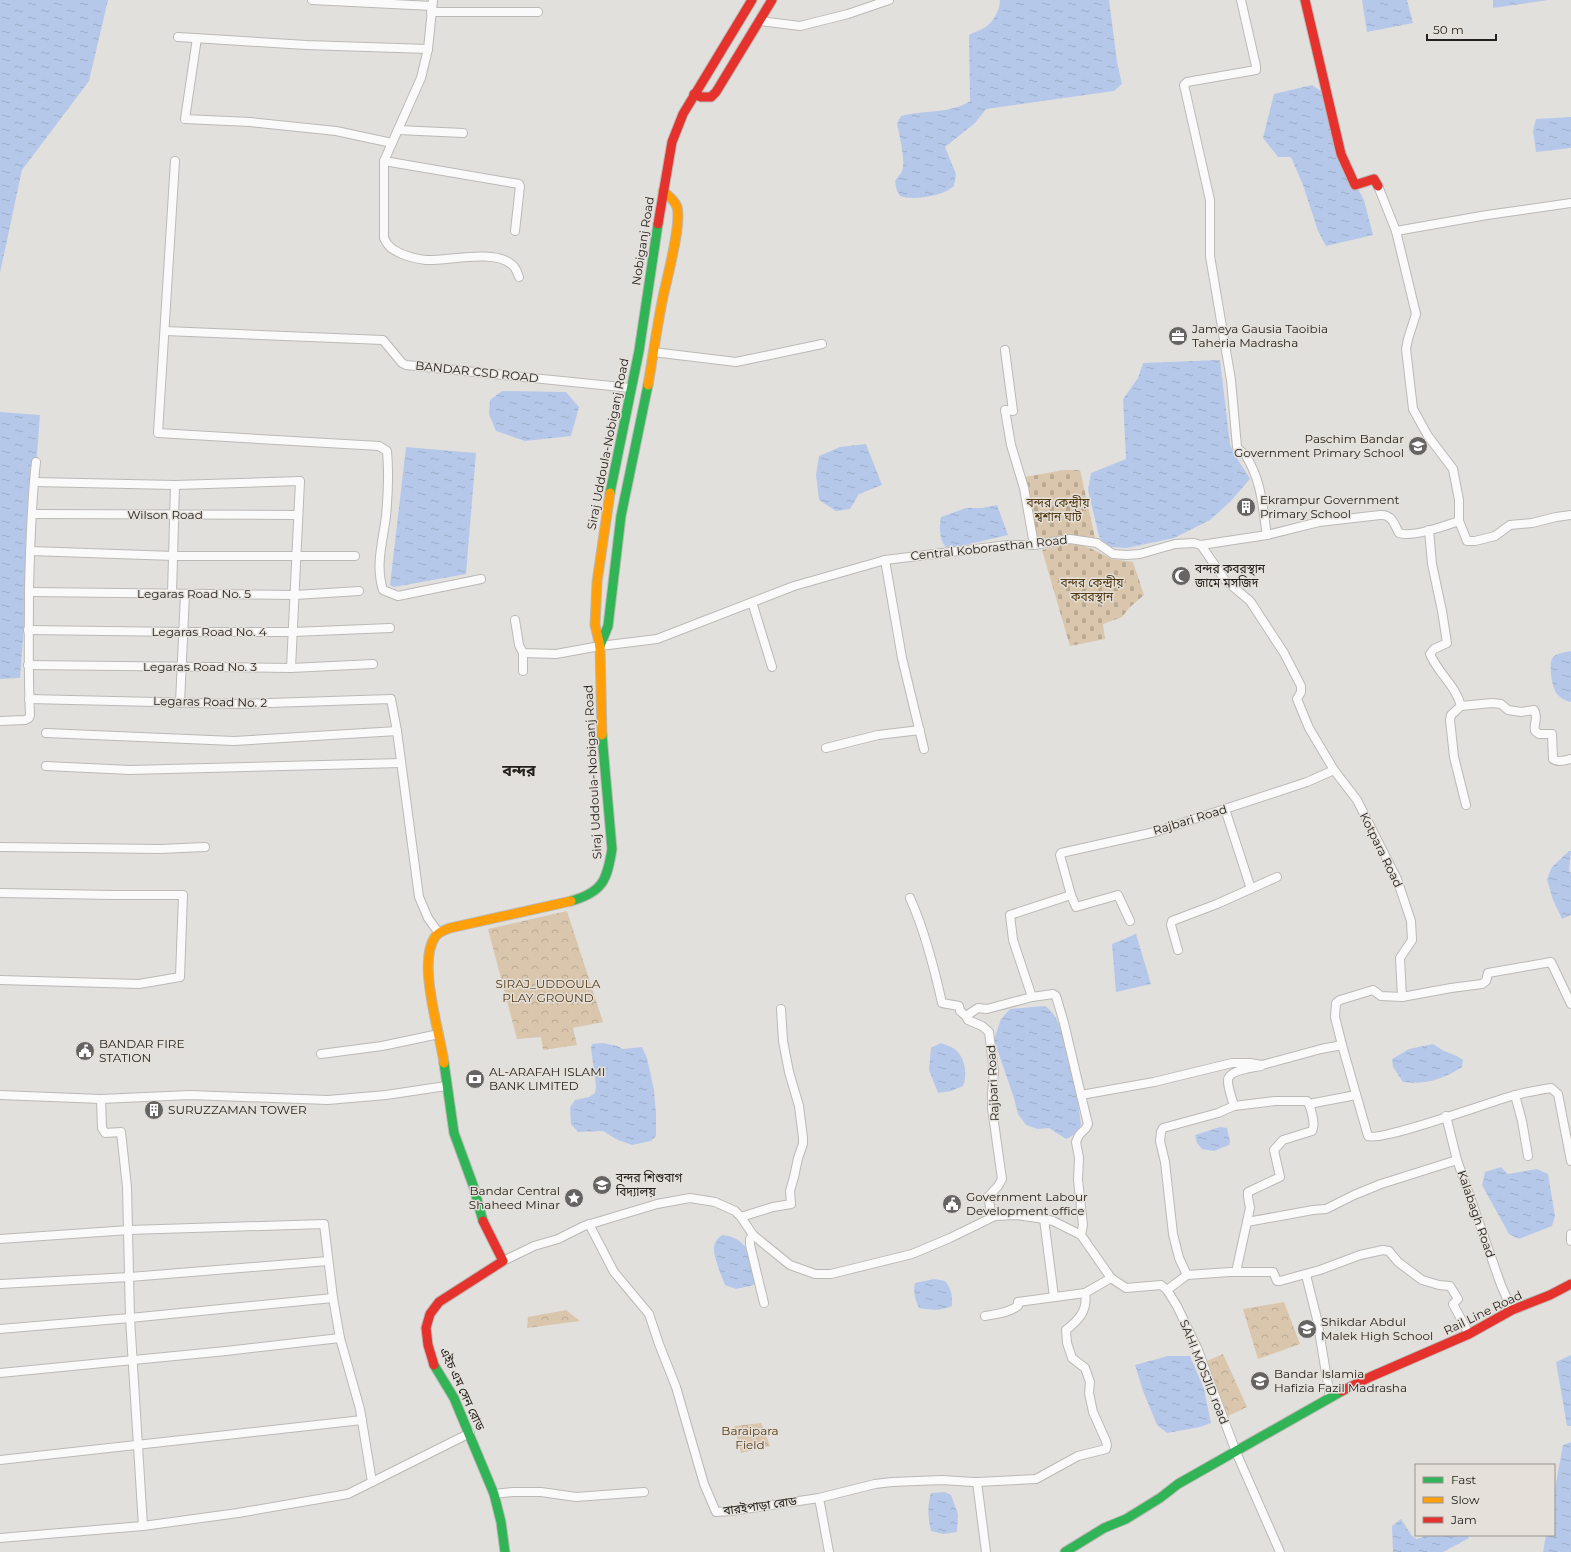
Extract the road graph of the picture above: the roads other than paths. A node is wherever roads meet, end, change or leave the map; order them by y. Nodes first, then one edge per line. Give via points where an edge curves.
1 (312, 0) edge
2 (752, 0) edge
3 (772, 0) edge
4 (889, 0) edge
5 (1241, 0) edge
6 (1305, 0) edge
7 (432, 6) edge
8 (538, 12) dead end
9 (760, 21) junction
10 (178, 37) dead end
11 (197, 38) junction
12 (428, 49) junction
13 (694, 94) junction
14 (398, 130) junction
15 (463, 132) dead end
16 (392, 143) junction
17 (175, 161) dead end
18 (384, 161) junction
19 (1378, 186) joint
20 (663, 191) junction
21 (1571, 203) edge
22 (515, 231) dead end
23 (1396, 231) junction
24 (519, 277) dead end
25 (647, 295) junction
26 (663, 298) junction
27 (165, 331) junction
28 (822, 344) dead end
29 (1005, 350) dead end
30 (652, 352) junction
31 (631, 388) junction
32 (36, 462) dead end
33 (34, 482) junction
34 (175, 485) junction
35 (32, 514) junction
36 (175, 515) junction
37 (298, 515) junction
38 (1571, 515) edge
39 (1459, 522) junction
40 (1429, 530) junction
41 (1267, 535) junction
42 (1034, 545) junction
43 (1201, 545) junction
44 (30, 551) junction
45 (174, 556) junction
46 (296, 556) junction
47 (355, 556) dead end
48 (885, 560) junction
49 (481, 579) dead end
50 (359, 591) dead end
51 (29, 592) junction
52 (172, 594) junction
53 (185, 594) junction
54 (295, 595) junction
55 (752, 602) junction
56 (515, 620) dead end
57 (390, 628) dead end
58 (28, 630) junction
59 (182, 632) junction
60 (293, 632) junction
61 (600, 646) junction
62 (523, 654) junction
63 (373, 664) dead end
64 (28, 665) junction
65 (772, 667) dead end
66 (180, 668) junction
67 (291, 668) junction
68 (523, 671) dead end
69 (29, 699) junction
70 (180, 703) junction
71 (1461, 706) junction
72 (0, 721) edge
73 (920, 730) junction
74 (397, 731) junction
75 (46, 733) dead end
76 (826, 748) dead end
77 (924, 749) dead end
78 (1571, 759) edge
79 (401, 763) junction
80 (46, 766) dead end
81 (1334, 770) junction
82 (1466, 805) dead end
83 (1225, 809) junction
84 (0, 847) edge
85 (204, 847) dead end
86 (1277, 877) dead end
87 (1251, 889) junction
88 (0, 893) edge
89 (1070, 895) junction
90 (910, 898) dead end
91 (1130, 920) dead end
92 (438, 932) junction
93 (1178, 950) dead end
94 (0, 980) edge
95 (1032, 997) junction
96 (1402, 997) junction
97 (1571, 1004) edge
98 (781, 1010) dead end
99 (966, 1016) junction
100 (439, 1034) junction
101 (1342, 1045) junction
102 (321, 1054) dead end
103 (1262, 1065) junction
104 (446, 1086) junction
105 (0, 1095) edge
106 (1081, 1095) junction
107 (1356, 1095) junction
108 (1515, 1095) junction
109 (101, 1099) junction
110 (1309, 1104) junction
111 (1234, 1106) junction
112 (1446, 1116) junction
113 (1528, 1156) dead end
114 (1457, 1160) junction
115 (1571, 1161) edge
116 (995, 1216) junction
117 (742, 1217) junction
118 (1044, 1219) junction
119 (1247, 1222) junction
120 (589, 1224) junction
121 (129, 1230) junction
122 (1571, 1234) edge
123 (752, 1235) junction
124 (1081, 1235) junction
125 (0, 1239) edge
126 (1571, 1242) edge
127 (328, 1261) junction
128 (502, 1261) junction
129 (1236, 1272) junction
130 (1187, 1275) junction
131 (1306, 1275) junction
132 (130, 1278) junction
133 (1111, 1278) junction
134 (0, 1284) edge
135 (1571, 1284) edge
136 (1167, 1290) junction
137 (1085, 1293) junction
138 (1054, 1297) junction
139 (333, 1298) junction
140 (764, 1303) dead end
141 (1512, 1310) junction
142 (985, 1316) dead end
143 (130, 1318) junction
144 (0, 1329) edge
145 (1469, 1334) junction
146 (340, 1338) junction
147 (133, 1360) junction
148 (0, 1373) edge
149 (1330, 1397) junction
150 (362, 1420) junction
151 (470, 1434) junction
152 (138, 1445) junction
153 (1236, 1452) junction
154 (0, 1460) edge
155 (372, 1482) junction
156 (978, 1482) junction
157 (644, 1492) dead end
158 (494, 1494) junction
159 (819, 1498) junction
160 (143, 1526) junction
161 (0, 1538) edge
162 (504, 1552) edge
163 (829, 1552) edge
164 (986, 1552) edge
165 (1065, 1552) edge
166 (1280, 1552) edge

1 - 7 street
2 - 13 main road, Nobiganj Road
3 - 9 main road
4 - 9 street via 800,26
5 - 41 street via 1256,70 1187,82 1184,85 1210,200 1210,256 1231,380 1237,447 1245,454 1258,480
6 - 19 main road via 1341,154 1355,185 1374,179
7 - 8 street
7 - 12 street
9 - 13 main road via 716,92 711,97
10 - 11 street
11 - 12 street
11 - 16 street via 185,119 250,122 336,131
12 - 14 street via 421,78
13 - 20 main road, Nobiganj Road via 672,142
14 - 15 street
14 - 16 street
16 - 18 street
17 - 27 street
18 - 22 street via 519,184
18 - 24 street via 383,230 387,245 408,256 424,260 486,256 501,259 512,264
19 - 23 street
20 - 25 main road, Nobiganj Road
20 - 26 main road, Nobiganj Road via 673,200 678,217
21 - 23 street
23 - 39 street via 1416,314 1406,349 1413,409 1428,436 1453,469 1459,500
25 - 26 main road
25 - 31 main road, Siraj Uddoula-Nobiganj Road
26 - 30 main road, Siraj Uddoula-Nobiganj Road
27 - 31 street, BANDAR CSD ROAD via 382,340 406,365
27 - 49 street via 158,433 379,446 387,451 388,467 386,516 380,561 383,590 398,596
28 - 30 street via 736,362
29 - 42 street via 1013,411 1006,410 1011,445 1024,488
30 - 61 main road, Siraj Uddoula-Nobiganj Road via 646,397 622,516 608,626
31 - 61 main road, Siraj Uddoula-Nobiganj Road via 614,471 597,582 595,625
32 - 33 street
33 - 34 street
33 - 35 street
34 - 36 street
34 - 37 street via 300,481
35 - 36 street, Wilson Road
35 - 44 street
36 - 37 street, Wilson Road
36 - 45 street
37 - 46 street
38 - 39 street via 1510,525 1495,536 1475,541 1466,541
39 - 40 street, Central Koborasthan Road
40 - 41 street, Central Koborasthan Road via 1404,535 1399,533 1391,517 1386,514 1318,522
40 - 71 street via 1432,564 1447,643 1434,649 1430,654 1456,692
41 - 43 street, Central Koborasthan Road
42 - 43 street, Central Koborasthan Road via 1070,538 1097,543 1113,554 1126,555 1140,554 1175,544
42 - 48 street, Central Koborasthan Road via 1008,545
43 - 81 street, Kotpara Road via 1225,580 1250,601 1284,653 1301,686 1297,700 1309,728
44 - 45 street
44 - 51 street
45 - 46 street
45 - 52 street
46 - 47 street
46 - 54 street
48 - 55 street, Central Koborasthan Road via 794,586
48 - 73 street via 902,658
50 - 54 street, Legaras Road No. 5
51 - 52 street, Legaras Road No. 5
51 - 58 street
52 - 53 street, Legaras Road No. 5
53 - 54 street, Legaras Road No. 5
53 - 59 street
54 - 60 street
55 - 61 street, Central Koborasthan Road via 657,639
55 - 65 street
56 - 62 street
57 - 60 street, Legaras Road No. 4
58 - 59 street, Legaras Road No. 4
58 - 64 street
59 - 60 street, Legaras Road No. 4
59 - 66 street
60 - 67 street
61 - 62 street, Central Koborasthan Road via 556,654
61 - 92 main road, Siraj Uddoula-Nobiganj Road via 602,736 612,849 606,878 599,888 590,894 570,901
62 - 68 street
63 - 67 street, Legaras Road No. 3
64 - 66 street, Legaras Road No. 3
64 - 69 street
66 - 67 street, Legaras Road No. 3
66 - 70 street
69 - 70 street, Legaras Road No. 2
69 - 72 street via 29,718
70 - 74 street, Legaras Road No. 2 via 391,700
71 - 78 street via 1492,703 1501,704 1508,710 1534,710 1535,731 1539,734 1552,734 1553,760
71 - 82 street via 1450,715 1450,720 1454,757
73 - 76 street via 878,735
73 - 77 street
74 - 75 street via 234,741
74 - 79 street
79 - 80 street via 130,770
79 - 92 street via 419,897 428,918
81 - 83 street, Rajbari Road via 1307,782
81 - 96 street, Kotpara Road via 1357,800 1398,879 1411,921 1412,940 1400,958
83 - 87 street
83 - 89 street, Rajbari Road via 1155,832 1062,852 1060,856
84 - 85 street
86 - 87 street
87 - 93 street via 1172,921
88 - 94 street via 183,895 180,977 139,984
89 - 91 street via 1076,907 1118,895
89 - 95 street via 1010,915 1013,940
90 - 99 street via 924,933 942,1003 958,1006
92 - 100 main road via 429,946 428,967
95 - 99 street via 987,1010 978,1008
95 - 106 street via 1053,994 1056,996
96 - 97 street via 1482,984 1485,983 1488,973 1551,962
96 - 101 street via 1381,996 1373,990 1336,1003 1335,1013
98 - 117 street via 783,1040 799,1106 803,1144 790,1190 791,1204
99 - 116 street, Rajbari Road via 968,1020 989,1032 994,1072 992,1108 1002,1179 988,1197 991,1211
100 - 102 street via 382,1046
100 - 104 main road
101 - 103 street
101 - 107 street
103 - 106 street via 1232,1063
103 - 111 street via 1234,1072 1229,1076
104 - 109 street via 328,1100 190,1095
104 - 128 main road via 457,1142 483,1219
105 - 109 street
106 - 124 street via 1088,1124 1076,1142 1083,1225
107 - 110 street
107 - 112 street via 1368,1136 1372,1137
108 - 112 street
108 - 113 street
108 - 115 street via 1551,1088 1558,1094
109 - 121 street via 102,1128 105,1133 121,1132
110 - 111 street via 1303,1100
110 - 119 street via 1314,1130 1282,1140 1275,1148 1280,1177 1248,1192 1250,1208
111 - 130 street via 1163,1128 1161,1132 1160,1141 1165,1162 1173,1234 1179,1258
112 - 114 street, Kalabagh Road
114 - 119 street via 1381,1184 1326,1209
114 - 141 street, Kalabagh Road
116 - 118 street via 1017,1215
116 - 123 street via 912,1254 831,1274 814,1274 790,1265
117 - 120 street, এইচ এম সেন রোড via 725,1205 690,1198 657,1204
117 - 123 street
118 - 124 street
118 - 138 street
119 - 129 street
120 - 128 street, এইচ এম সেন রোড
120 - 159 street, বারইপাড়া রোড via 614,1272 649,1314 676,1387 704,1484 716,1512
121 - 125 street
121 - 127 street via 324,1224
121 - 132 street
122 - 126 street
123 - 140 street via 750,1245
124 - 133 street
127 - 132 street
127 - 139 street
128 - 151 main road, এইচ এম সেন রোড via 439,1302 430,1314 426,1328 433,1363 454,1398
129 - 130 street
129 - 131 street via 1273,1272 1277,1281
130 - 136 street
131 - 145 street via 1360,1255 1389,1251 1398,1262 1422,1280 1450,1286 1458,1299 1453,1304
131 - 149 street via 1317,1319
132 - 134 street
132 - 143 street
133 - 136 street via 1126,1288 1161,1285
133 - 137 street
135 - 141 main road, Rail Line Road
136 - 153 street, SAHI MOSJID road via 1198,1350
137 - 138 street
137 - 156 street, বারইপাড়া রোড via 1085,1310 1066,1330 1067,1343 1072,1358 1085,1368 1090,1382 1088,1393 1093,1412 1108,1446 1106,1449 1078,1456 1036,1479
138 - 142 street via 1018,1302 1016,1308
139 - 143 street
139 - 146 street
141 - 145 main road, Rail Line Road
143 - 144 street
143 - 147 street
145 - 149 main road, Rail Line Road
146 - 147 street
146 - 150 street
147 - 148 street
147 - 152 street
149 - 153 main road, Rail Line Road
150 - 152 street
150 - 155 street
151 - 155 street
151 - 158 main road, এইচ এম সেন রোড
152 - 154 street
152 - 160 street
153 - 165 main road, Rail Line Road via 1178,1484 1126,1519 1104,1528
153 - 166 street, SAHI MOSJID road
155 - 160 street via 348,1494 238,1514
156 - 159 street, বারইপাড়া রোড via 892,1482
156 - 164 street
157 - 158 street via 576,1497 541,1492
158 - 162 main road, এইচ এম সেন রোড via 501,1522
159 - 163 street
160 - 161 street

